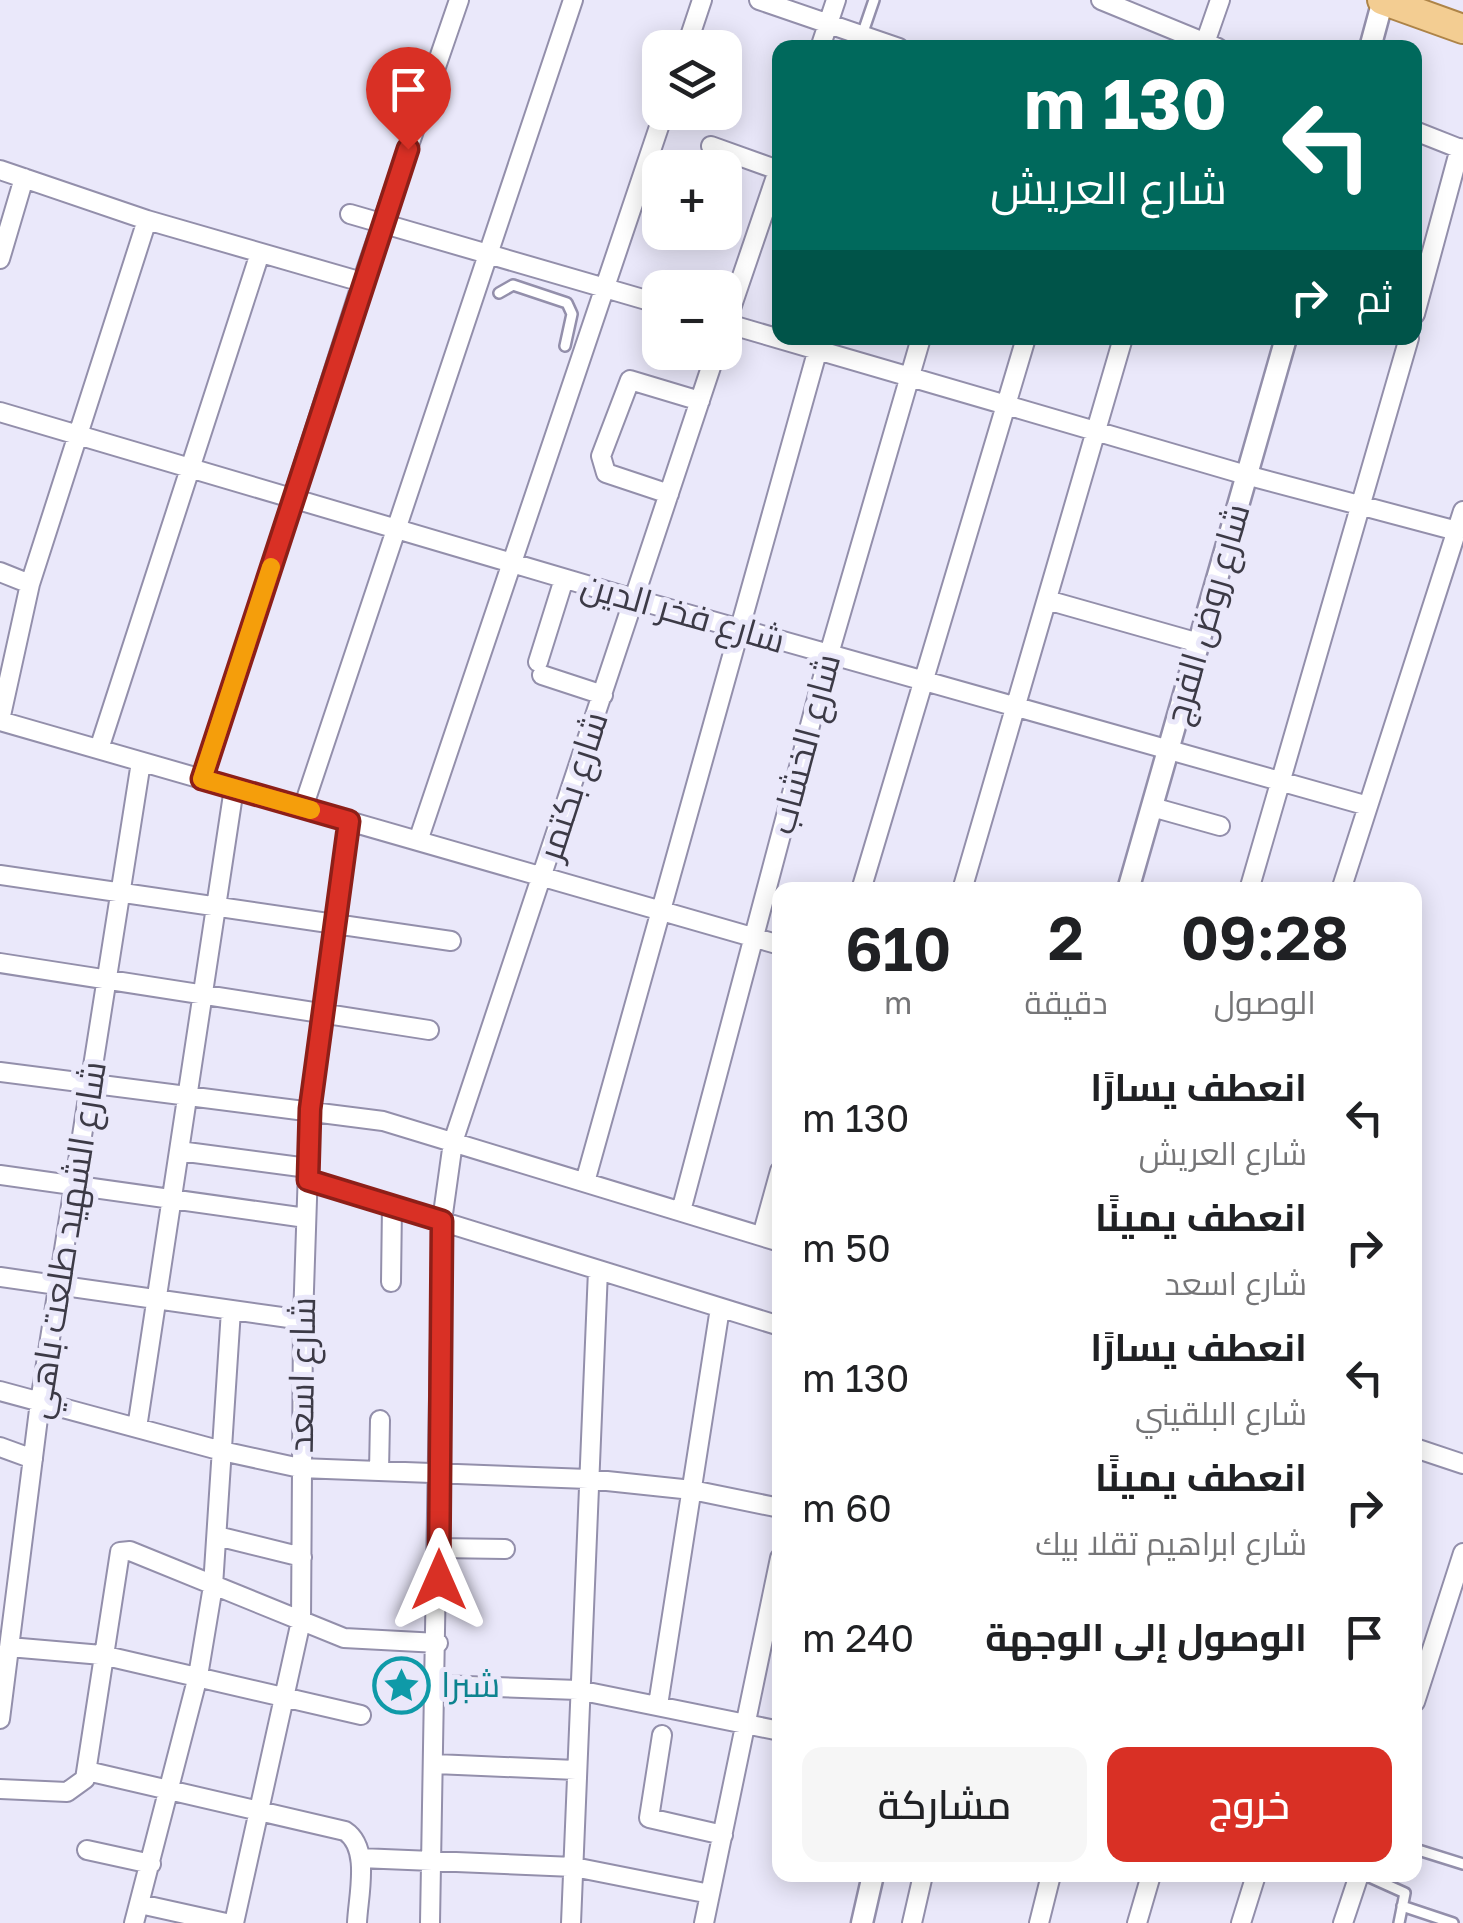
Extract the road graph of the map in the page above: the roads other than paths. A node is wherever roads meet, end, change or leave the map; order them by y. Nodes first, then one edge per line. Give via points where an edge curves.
1 (459, 0) edge
2 (573, 0) edge
3 (702, 0) edge
4 (759, 0) edge
5 (836, 0) edge
6 (874, 0) edge
7 (1101, 0) edge
8 (1220, 0) edge
9 (1383, 0) edge
10 (828, 24) junction
11 (1463, 28) edge
12 (692, 30) edge
13 (862, 35) junction
14 (823, 40) edge
15 (876, 40) edge
16 (1200, 40) edge
17 (1213, 40) edge
18 (1372, 40) edge
19 (658, 130) edge
20 (1422, 134) edge
21 (711, 146) dead end
22 (1461, 149) edge
23 (772, 165) edge
24 (0, 170) edge
25 (24, 178) junction
26 (772, 187) edge
27 (350, 214) dead end
28 (147, 220) junction
29 (382, 223) junction
30 (260, 253) junction
31 (488, 254) junction
32 (0, 258) edge
33 (548, 272) junction
34 (742, 275) edge
35 (362, 282) junction
36 (605, 288) junction
37 (1422, 289) edge
38 (499, 293) dead end
39 (541, 294) junction
40 (642, 299) edge
41 (742, 328) edge
42 (772, 334) edge
43 (819, 345) edge
44 (822, 345) edge
45 (919, 345) edge
46 (1024, 345) edge
47 (1121, 345) edge
48 (1284, 345) edge
49 (1406, 345) edge
50 (564, 346) dead end
51 (710, 370) edge
52 (910, 377) junction
53 (700, 401) junction
54 (1006, 404) junction
55 (0, 412) edge
56 (1096, 431) junction
57 (76, 437) junction
58 (190, 470) junction
59 (1246, 475) junction
60 (668, 494) junction
61 (292, 500) junction
62 (1363, 506) junction
63 (1463, 511) edge
64 (396, 530) junction
65 (1457, 531) junction
66 (511, 563) junction
67 (0, 572) edge
68 (564, 578) junction
69 (30, 584) junction
70 (634, 599) junction
71 (1046, 600) junction
72 (740, 629) junction
73 (1199, 643) junction
74 (830, 654) junction
75 (5, 664) edge
76 (922, 680) junction
77 (603, 695) junction
78 (1016, 707) junction
79 (0, 716) edge
80 (99, 750) junction
81 (1168, 750) junction
82 (142, 762) junction
83 (202, 779) junction
84 (1284, 782) junction
85 (234, 788) junction
86 (1152, 806) junction
87 (1368, 806) junction
88 (304, 808) junction
89 (349, 821) junction
90 (1220, 826) dead end
91 (418, 841) junction
92 (0, 874) edge
93 (542, 877) junction
94 (862, 882) edge
95 (964, 882) edge
96 (1130, 882) edge
97 (1252, 882) edge
98 (1344, 882) edge
99 (121, 892) junction
100 (216, 906) junction
101 (658, 910) junction
102 (335, 924) junction
103 (752, 937) junction
104 (451, 941) dead end
105 (772, 943) edge
106 (0, 963) edge
107 (106, 982) junction
108 (203, 997) junction
109 (323, 1015) junction
110 (429, 1030) dead end
111 (0, 1072) edge
112 (91, 1082) junction
113 (188, 1094) junction
114 (310, 1109) junction
115 (453, 1142) junction
116 (179, 1150) junction
117 (308, 1174) junction
118 (0, 1175) edge
119 (585, 1182) junction
120 (74, 1185) junction
121 (172, 1199) junction
122 (392, 1206) junction
123 (681, 1211) junction
124 (306, 1218) junction
125 (442, 1221) junction
126 (771, 1239) edge
127 (598, 1270) junction
128 (0, 1277) edge
129 (391, 1282) dead end
130 (58, 1286) junction
131 (156, 1300) junction
132 (720, 1308) junction
133 (231, 1310) junction
134 (303, 1320) junction
135 (772, 1324) edge
136 (0, 1391) edge
137 (40, 1402) junction
138 (380, 1420) dead end
139 (136, 1428) junction
140 (0, 1447) edge
141 (1422, 1450) edge
142 (222, 1452) junction
143 (33, 1459) junction
144 (1463, 1464) edge
145 (300, 1468) junction
146 (379, 1472) junction
147 (439, 1472) junction
148 (588, 1479) junction
149 (692, 1490) junction
150 (772, 1506) edge
151 (217, 1536) junction
152 (439, 1548) junction
153 (505, 1549) dead end
154 (1463, 1553) edge
155 (302, 1557) junction
156 (8, 1580) edge
157 (213, 1586) junction
158 (301, 1621) junction
159 (772, 1624) edge
160 (438, 1643) junction
161 (9, 1646) junction
162 (102, 1655) junction
163 (198, 1676) junction
164 (1422, 1678) edge
165 (438, 1686) junction
166 (578, 1690) junction
167 (2, 1694) edge
168 (286, 1698) junction
169 (658, 1705) junction
170 (360, 1715) dead end
171 (0, 1719) edge
172 (746, 1724) junction
173 (772, 1729) edge
174 (662, 1735) dead end
175 (435, 1764) junction
176 (576, 1770) junction
177 (86, 1771) junction
178 (0, 1788) edge
179 (168, 1790) junction
180 (260, 1810) junction
181 (723, 1835) junction
182 (87, 1850) dead end
183 (1422, 1850) edge
184 (360, 1858) junction
185 (431, 1861) junction
186 (150, 1864) junction
187 (1463, 1864) edge
188 (574, 1867) junction
189 (871, 1882) edge
190 (921, 1882) edge
191 (1049, 1882) edge
192 (1149, 1882) edge
193 (1254, 1882) edge
194 (1359, 1882) edge
195 (1381, 1882) edge
196 (710, 1894) junction
197 (1402, 1906) junction
198 (137, 1914) edge
199 (230, 1923) edge
200 (357, 1923) edge
201 (430, 1923) edge
202 (572, 1923) edge
203 (704, 1923) edge
204 (862, 1923) edge
205 (912, 1923) edge
206 (1038, 1923) edge
207 (1137, 1923) edge
208 (1241, 1923) edge
209 (1344, 1923) edge
210 (1399, 1923) edge
211 (1453, 1923) edge

1 - 29 street
2 - 31 street
3 - 12 street
4 - 10 street
5 - 10 street
6 - 13 lane
7 - 16 street
8 - 17 street
9 - 11 main road
9 - 18 street
10 - 13 street
10 - 14 street
13 - 15 street
19 - 36 street
20 - 22 street
21 - 23 street
22 - 37 street
24 - 25 street
25 - 28 street
25 - 32 street
26 - 34 street
27 - 29 street
28 - 30 street
28 - 57 street
29 - 31 street
29 - 35 street
30 - 35 street
30 - 58 street
31 - 33 street
31 - 64 street
33 - 36 street
33 - 39 lane
35 - 61 street
36 - 40 street
36 - 66 street
38 - 39 lane via 512,284
39 - 50 lane via 571,306
41 - 42 street
43 - 72 street
44 - 52 street
45 - 52 street, شارع الخشاب
46 - 54 street
47 - 56 street
48 - 59 street, شارع روض الفرج
49 - 62 street
51 - 53 street, شارع بكتمر
52 - 54 street
52 - 74 street, شارع الخشاب
53 - 60 street, شارع بكتمر
53 - 60 street via 630,380 607,438 600,460 606,473
54 - 56 street
54 - 76 street
55 - 57 street, شارع فخر الدين
56 - 59 street
56 - 71 street
57 - 58 street, شارع فخر الدين
57 - 69 street
58 - 61 street, شارع فخر الدين
58 - 80 street
59 - 62 street
59 - 73 street, شارع روض الفرج
60 - 70 street, شارع بكتمر
61 - 64 street, شارع فخر الدين
61 - 83 street
62 - 65 street
62 - 84 street
63 - 65 street
64 - 66 street, شارع فخر الدين
64 - 88 street
65 - 87 street
66 - 68 street, شارع فخر الدين
66 - 91 street
67 - 69 street
68 - 70 street, شارع فخر الدين
68 - 77 street via 540,669
69 - 75 street
70 - 72 street, شارع فخر الدين
70 - 77 street, شارع بكتمر
71 - 73 street
71 - 78 street
72 - 74 street, شارع فخر الدين
72 - 101 street
73 - 81 street, شارع روض الفرج
74 - 76 street, شارع فخر الدين
74 - 103 street, شارع الخشاب
75 - 79 street
76 - 78 street, شارع فخر الدين
76 - 94 street
77 - 93 street, شارع بكتمر
78 - 81 street, شارع فخر الدين
78 - 95 street
79 - 80 street
80 - 82 street
81 - 84 street, شارع فخر الدين
81 - 86 street, شارع روض الفرج
82 - 83 street
82 - 99 street, شارع الشهيد طلعت باهي
83 - 85 street
84 - 87 street, شارع فخر الدين
84 - 97 street
85 - 88 street
85 - 100 street
86 - 90 street
86 - 96 street, شارع روض الفرج
87 - 98 street
88 - 89 street
89 - 91 street
89 - 102 street, شارع اسعد
91 - 93 street
92 - 99 street
93 - 101 street
93 - 115 street, شارع بكتمر
99 - 100 street
99 - 107 street, شارع الشهيد طلعت باهي
100 - 102 street
100 - 108 street
101 - 103 street
101 - 119 street
102 - 104 street
102 - 109 street, شارع اسعد
103 - 105 street
103 - 123 street, شارع الخشاب
106 - 107 street
107 - 108 street
107 - 112 street, شارع الشهيد طلعت باهي
108 - 109 street
108 - 113 street
109 - 110 street
109 - 114 street, شارع اسعد
111 - 112 street
112 - 113 street
112 - 120 street, شارع الشهيد طلعت باهي
113 - 114 street
113 - 116 street
114 - 115 street
114 - 117 street, شارع اسعد
115 - 119 street
115 - 125 street, شارع بكتمر
116 - 117 street
116 - 121 street
117 - 122 street
117 - 124 street, شارع اسعد
118 - 120 street
119 - 123 street
120 - 121 street
120 - 130 street, شارع الشهيد طلعت باهي
121 - 124 street
121 - 131 street
122 - 125 street
122 - 129 street
123 - 126 street
124 - 134 street, شارع اسعد
125 - 127 street
125 - 147 street, شارع بكتمر
127 - 132 street
127 - 148 street
128 - 130 street
130 - 131 street
130 - 137 street, شارع الشهيد طلعت باهي
131 - 133 street
131 - 139 street
132 - 135 street
132 - 149 street
133 - 134 street
133 - 142 street
134 - 145 street, شارع اسعد
136 - 137 street
137 - 139 street
137 - 143 street, شارع الشهيد طلعت باهي
138 - 146 street
139 - 142 street
140 - 143 street
141 - 144 street
142 - 145 street
142 - 151 street
143 - 156 street, شارع الشهيد طلعت باهي
145 - 146 street
145 - 155 street, شارع اسعد
146 - 147 street
147 - 148 street
147 - 152 street, شارع بكتمر
148 - 149 street
148 - 166 street
149 - 150 street
149 - 169 street
151 - 155 street
151 - 157 street
152 - 153 street
152 - 160 street, شارع بكتمر
154 - 164 street
155 - 158 street, شارع اسعد
156 - 161 street, شارع الشهيد طلعت باهي
157 - 158 street
157 - 162 street via 130,1551 117,1556
157 - 163 street
158 - 160 street via 366,1642
158 - 168 street, شارع اسعد
159 - 172 street
160 - 165 street, شارع بكتمر
161 - 162 street
161 - 167 street, شارع الشهيد طلعت باهي
162 - 163 street
162 - 177 street
163 - 168 street
163 - 179 street
165 - 166 street
165 - 175 street, شارع بكتمر
166 - 169 street
166 - 176 street
167 - 171 street, شارع الشهيد طلعت باهي
168 - 170 street
168 - 180 street, شارع اسعد
169 - 172 street
172 - 173 street
172 - 181 street
174 - 181 street via 649,1818
175 - 176 street
175 - 185 street, شارع بكتمر
176 - 188 street
177 - 178 street via 74,1791
177 - 179 street
179 - 180 street
179 - 186 street
180 - 184 street via 345,1831
180 - 199 street, شارع اسعد
181 - 196 street
182 - 186 street
183 - 187 lane
184 - 185 street
184 - 200 street
185 - 188 street
185 - 201 street, شارع بكتمر
186 - 198 street
188 - 196 street
188 - 202 street
189 - 204 street
190 - 205 street
191 - 206 street
192 - 207 street
193 - 208 street
194 - 209 street
195 - 197 lane via 1402,1890
196 - 203 street
197 - 210 lane
197 - 211 lane
198 - 199 street

